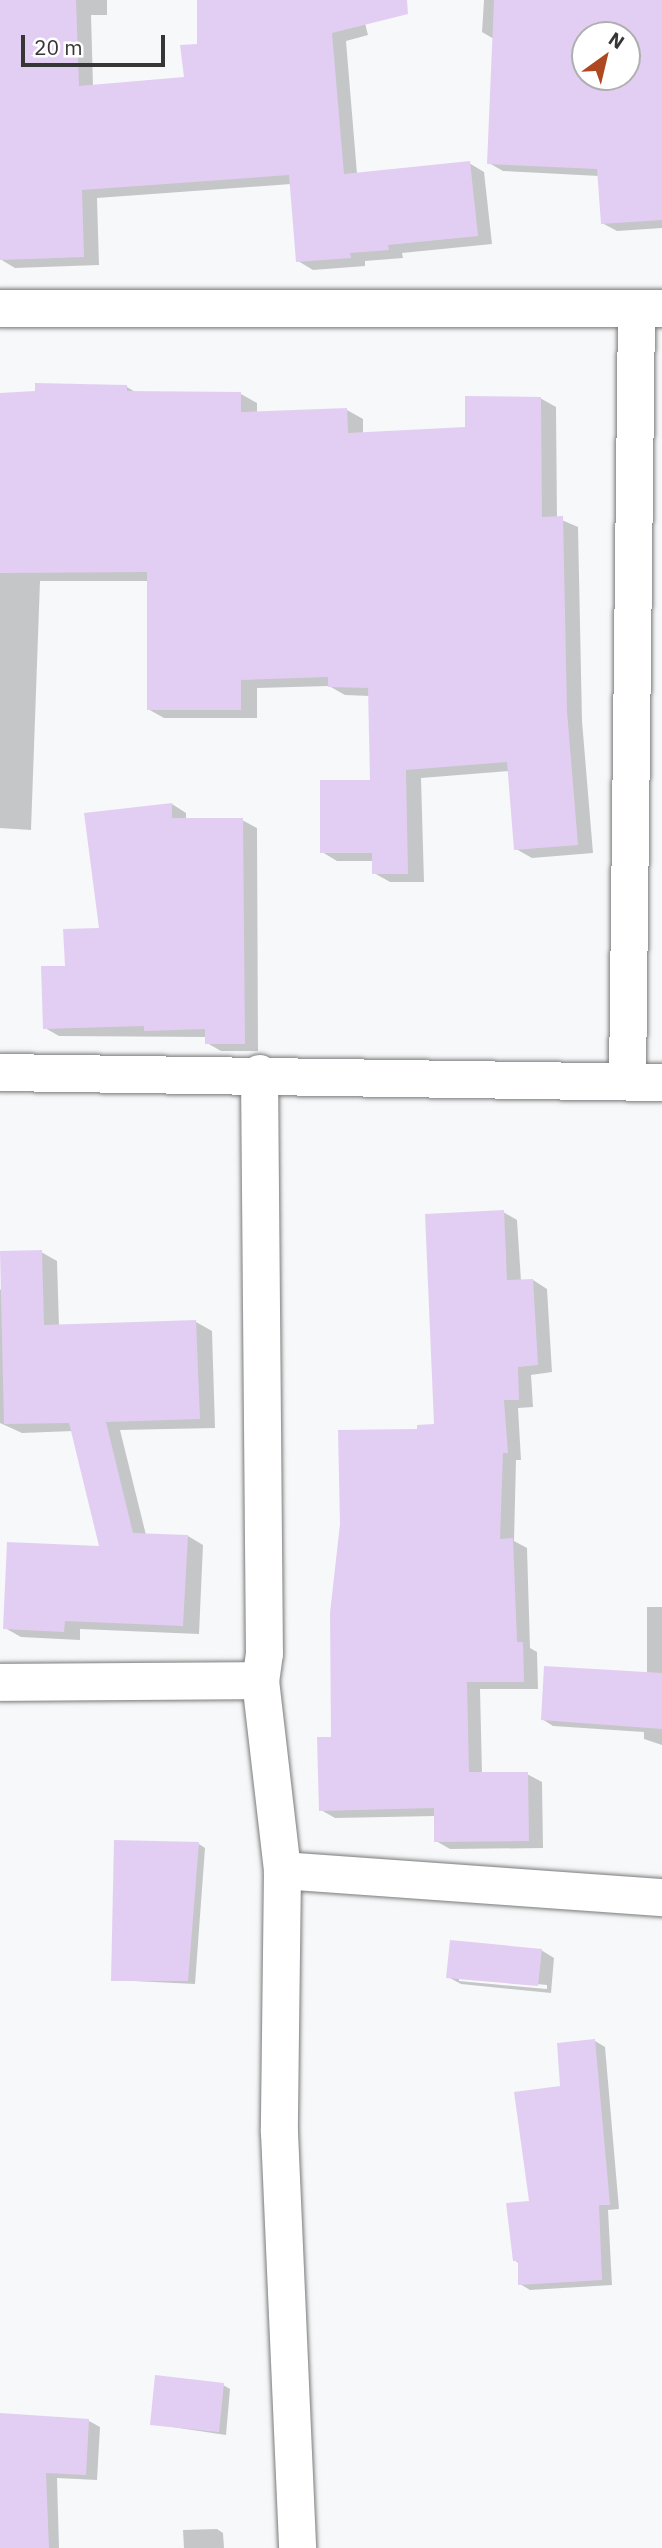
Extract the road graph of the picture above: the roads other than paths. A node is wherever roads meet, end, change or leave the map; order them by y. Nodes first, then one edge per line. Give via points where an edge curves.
1 (0, 308) edge
2 (649, 308) edge
3 (0, 1072) edge
4 (260, 1073) junction
5 (645, 1081) edge
6 (260, 1680) junction
7 (0, 1682) edge
8 (282, 1870) junction
9 (662, 1897) edge
10 (297, 2548) edge

1 - 2 street
2 - 5 street
3 - 4 street
4 - 5 street
4 - 6 street via 264,1653
6 - 7 street
6 - 8 street
8 - 9 street
8 - 10 street via 279,2132

